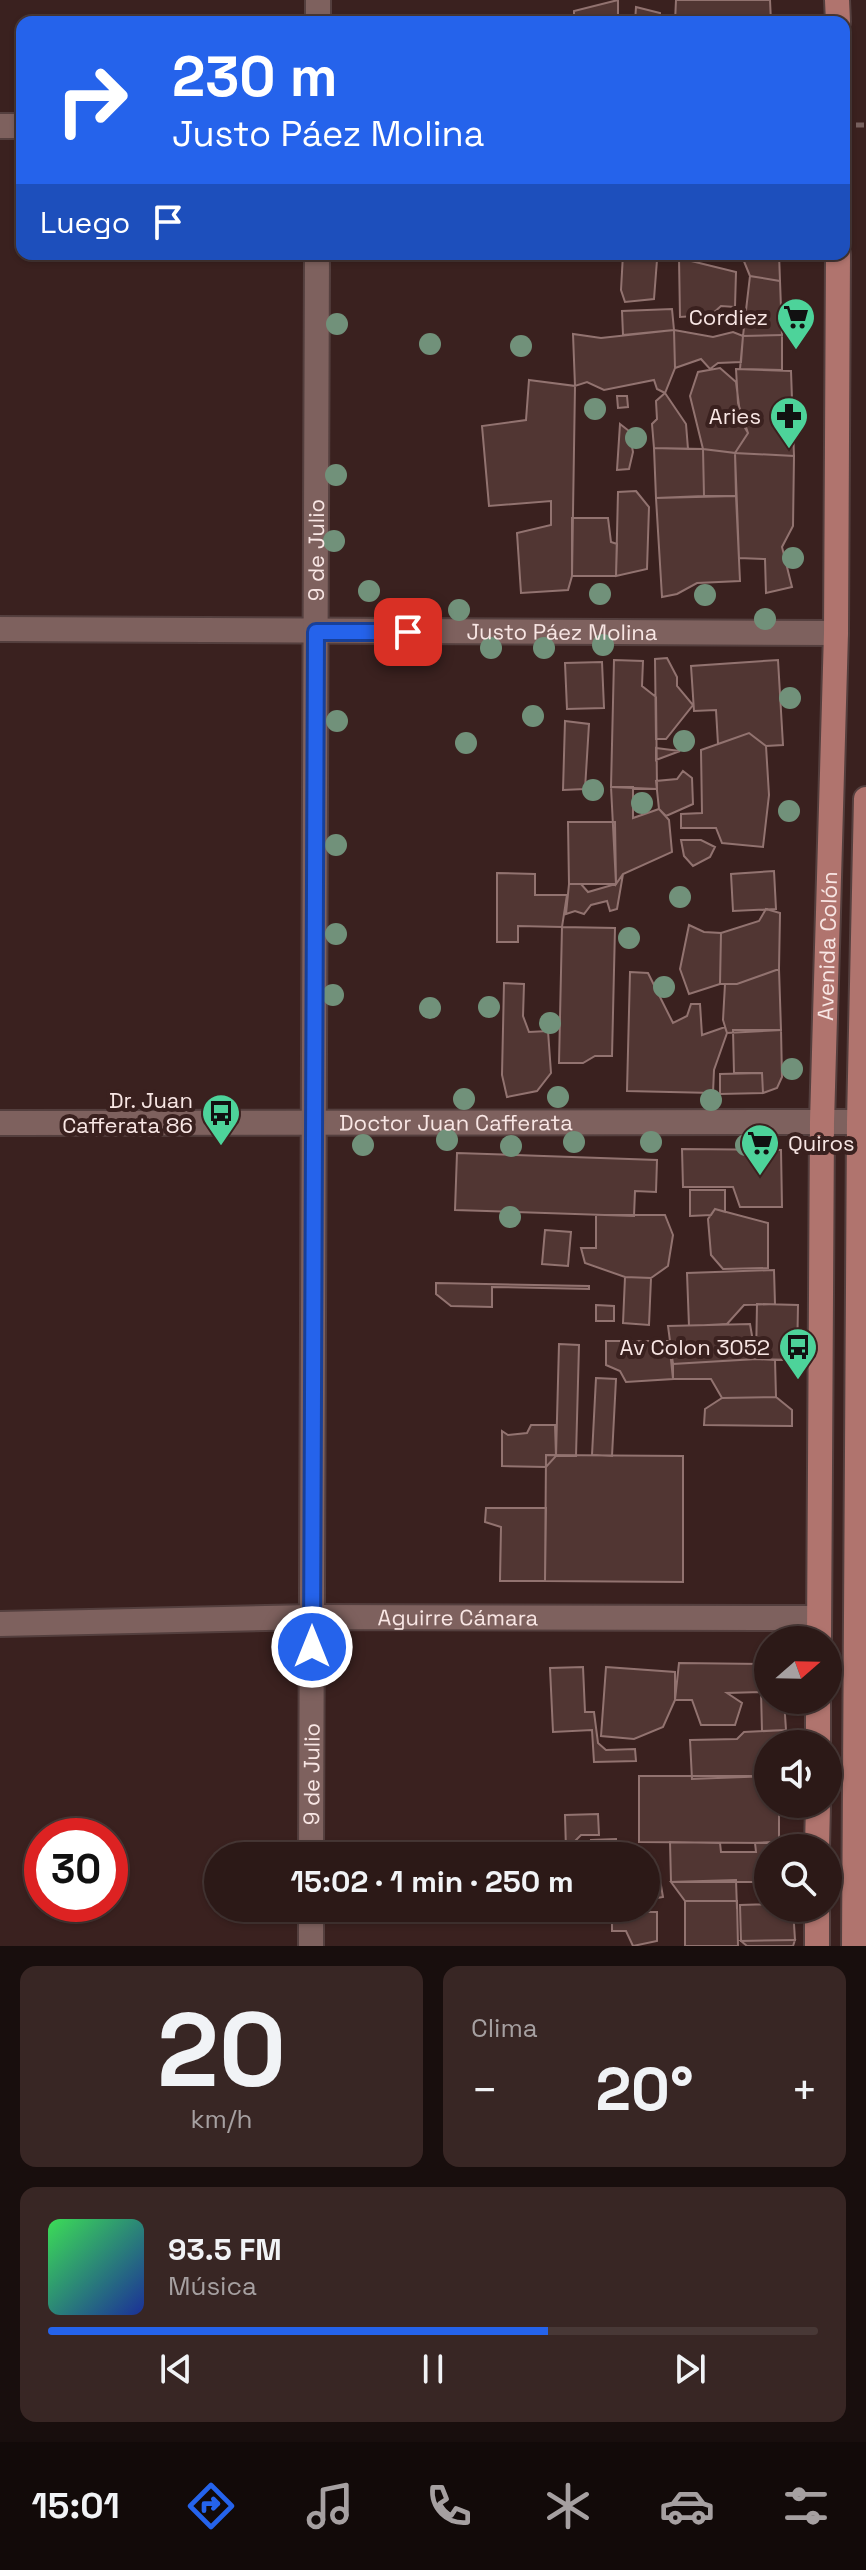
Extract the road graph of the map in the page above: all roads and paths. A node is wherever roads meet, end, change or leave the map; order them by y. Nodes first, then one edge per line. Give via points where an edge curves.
1 (317, 260) edge
2 (838, 260) edge
3 (0, 629) edge
4 (316, 632) junction
5 (836, 633) junction
6 (866, 799) edge
7 (314, 1121) junction
8 (822, 1122) junction
9 (862, 1122) edge
10 (0, 1123) edge
11 (312, 1617) junction
12 (861, 1617) edge
13 (0, 1624) edge
14 (819, 1626) edge
15 (754, 1627) edge
16 (311, 1842) edge
17 (311, 1922) edge
18 (817, 1922) edge
19 (311, 1946) edge
20 (817, 1946) edge
21 (854, 1946) edge

1 - 4 street, 9 de Julio
2 - 5 main road, Avenida Colón
3 - 4 street, Justo Páez Molina
4 - 5 street, Justo Páez Molina
4 - 7 street, 9 de Julio
5 - 8 main road, Avenida Colón
6 - 9 main road, Avenida Colón
7 - 8 street, Doctor Juan Cafferata
7 - 10 street, Doctor Juan Cafferata
7 - 11 street, 9 de Julio
8 - 9 street, Doctor Juan Cafferata
8 - 14 main road, Avenida Colón
9 - 12 main road, Avenida Colón
11 - 13 street, Aguirre Cámara
11 - 15 street, Aguirre Cámara
11 - 16 street, 9 de Julio
12 - 21 main road, Avenida Colón
17 - 19 street
18 - 20 main road

